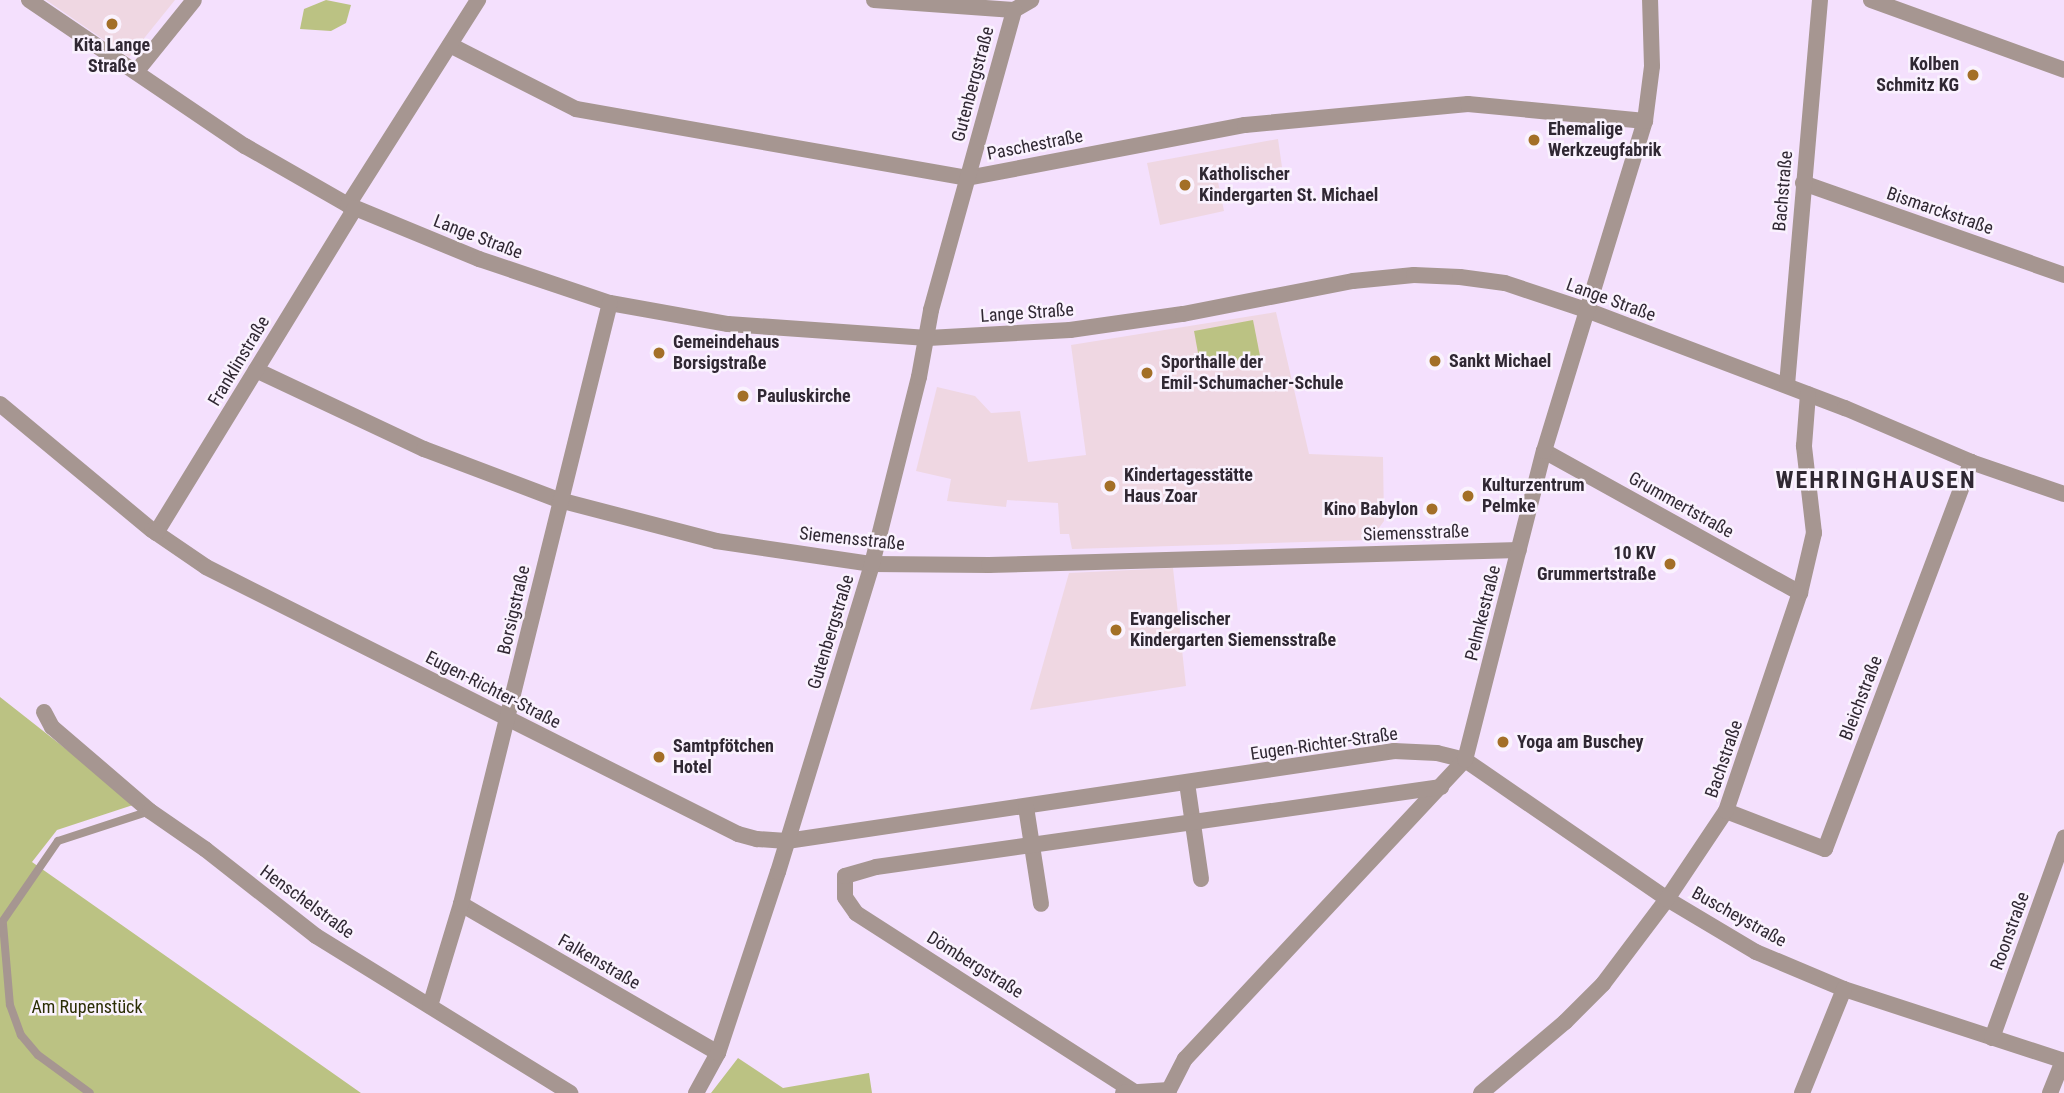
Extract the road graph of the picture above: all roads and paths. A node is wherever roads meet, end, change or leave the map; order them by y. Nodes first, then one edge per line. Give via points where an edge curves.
1 (29, 0) edge
2 (194, 0) edge
3 (478, 0) edge
4 (874, 0) edge
5 (1031, 0) edge
6 (1650, 0) edge
7 (1820, 0) edge
8 (1871, 0) edge
9 (975, 2) edge
10 (1014, 10) junction
11 (450, 45) junction
12 (2064, 70) edge
13 (136, 72) junction
14 (1645, 121) junction
15 (967, 178) junction
16 (1803, 183) junction
17 (352, 207) junction
18 (2064, 275) edge
19 (610, 303) junction
20 (1589, 311) junction
21 (928, 338) junction
22 (256, 370) junction
23 (1787, 385) junction
24 (1808, 394) junction
25 (0, 404) edge
26 (1544, 450) junction
27 (1971, 462) junction
28 (2064, 494) edge
29 (559, 500) junction
30 (156, 533) junction
31 (1519, 550) junction
32 (872, 564) junction
33 (1800, 593) junction
34 (44, 712) dead end
35 (508, 720) junction
36 (1465, 760) junction
37 (1187, 783) junction
38 (1441, 787) junction
39 (1026, 807) junction
40 (150, 811) junction
41 (1726, 811) junction
42 (1194, 821) junction
43 (2064, 838) edge
44 (787, 841) junction
45 (1031, 844) junction
46 (1201, 879) dead end
47 (1667, 899) junction
48 (461, 904) junction
49 (1041, 904) dead end
50 (2, 924) edge
51 (1844, 989) junction
52 (430, 1006) junction
53 (1992, 1038) junction
54 (718, 1053) junction
55 (2063, 1061) edge
56 (1128, 1092) edge
57 (1171, 1092) edge
58 (90, 1093) edge
59 (570, 1093) edge
60 (696, 1093) edge
61 (1480, 1093) edge
62 (1802, 1093) edge
63 (2050, 1093) edge

1 - 13 street, Lange Straße
2 - 13 street
3 - 11 street, Franklinstraße
4 - 9 street
5 - 10 street
6 - 14 street, Pelmkestraße via 1652,66
7 - 16 street, Bachstraße
8 - 12 street
9 - 10 street
10 - 15 street, Gutenbergstraße
11 - 15 street, Paschestraße via 576,109
11 - 17 street, Franklinstraße
13 - 17 street, Lange Straße via 245,146
14 - 15 street, Paschestraße via 1468,104 1245,124
14 - 20 street, Pelmkestraße
15 - 21 street, Gutenbergstraße via 931,310
16 - 18 street, Bismarckstraße
16 - 23 street, Bachstraße
17 - 19 street, Lange Straße via 479,259
17 - 22 street, Franklinstraße
19 - 21 street, Lange Straße via 728,324
19 - 29 street, Borsigstraße
20 - 21 street, Lange Straße via 1505,283 1415,275 1353,281 1183,314 1070,330
20 - 23 street, Lange Straße
20 - 26 street, Pelmkestraße
21 - 32 street, Gutenbergstraße
22 - 29 street, Siemensstraße via 424,449
22 - 30 street, Franklinstraße
23 - 24 street, Lange Straße
24 - 27 street, Lange Straße
24 - 33 street, Bachstraße via 1804,446 1814,533
25 - 30 street, Eugen-Richter-Straße
26 - 31 street, Pelmkestraße
26 - 33 street, Grummertstraße
27 - 28 street, Lange Straße
27 - 41 street, Bleichstraße via 1825,849
29 - 32 street, Siemensstraße via 716,541
29 - 35 street, Borsigstraße
30 - 35 street, Eugen-Richter-Straße via 206,567
31 - 32 street, Siemensstraße via 989,565
31 - 36 street, Pelmkestraße
32 - 44 street, Gutenbergstraße
33 - 41 street, Bachstraße
34 - 40 street, Henschelstraße via 52,727
35 - 44 street, Eugen-Richter-Straße via 738,834
35 - 48 street, Borsigstraße
36 - 37 street, Eugen-Richter-Straße via 1394,751
36 - 38 street, Pelmkestraße
36 - 47 street, Buscheystraße
37 - 39 street, Eugen-Richter-Straße
37 - 42 street
38 - 42 street
38 - 57 street, Pelmkestraße via 1185,1059
39 - 44 street, Eugen-Richter-Straße
39 - 45 street
40 - 50 lane via 58,841
40 - 52 street, Henschelstraße via 316,936
41 - 47 street, Bachstraße
42 - 45 street
42 - 46 street
43 - 53 street, Roonstraße
44 - 54 street, Gutenbergstraße
45 - 49 street
45 - 56 street, Dömbergstraße via 876,867 845,876 845,897 856,913
47 - 51 street, Buscheystraße via 1756,952
47 - 61 street, Bachstraße via 1603,984
48 - 52 street, Borsigstraße
48 - 54 street, Falkenstraße
50 - 58 lane via 10,1005 21,1035 38,1055
51 - 53 street, Buscheystraße
51 - 62 street
52 - 59 street, Henschelstraße
53 - 55 street, Buscheystraße
54 - 60 street, Gutenbergstraße
55 - 63 street
56 - 57 street, Pelmkestraße

